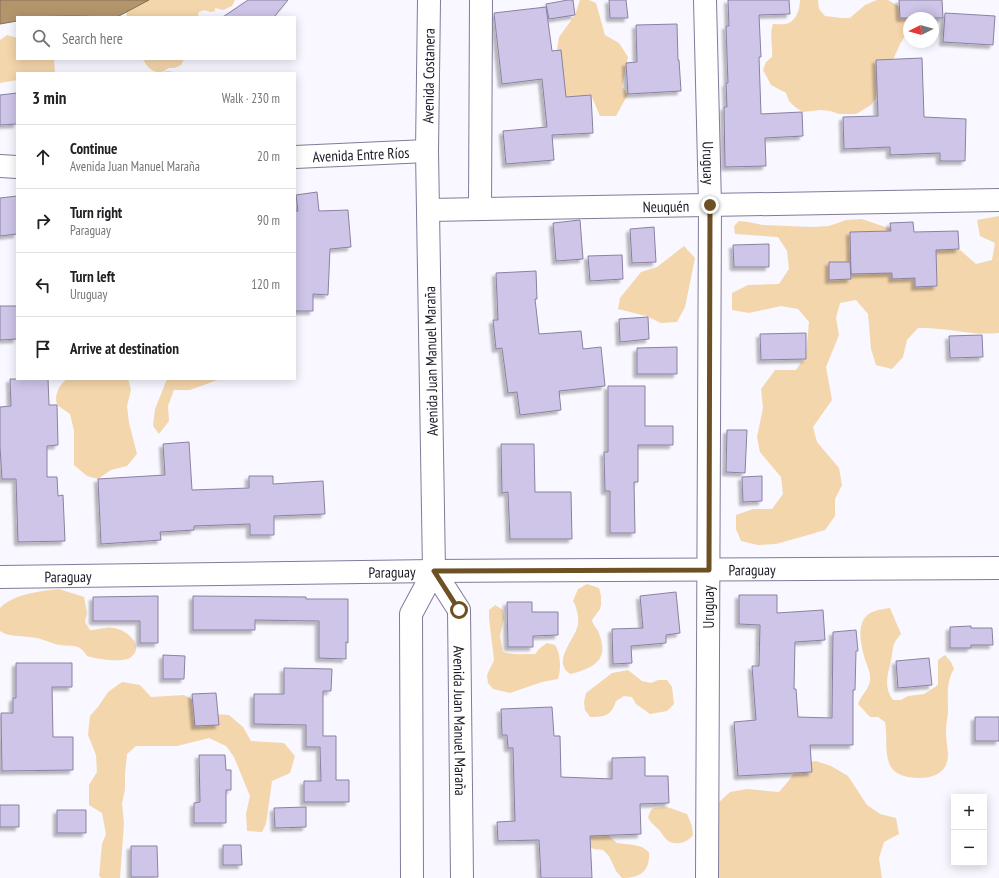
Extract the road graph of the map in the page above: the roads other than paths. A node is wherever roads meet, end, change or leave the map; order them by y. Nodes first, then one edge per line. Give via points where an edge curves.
1 (429, 0) edge
2 (481, 0) edge
3 (705, 0) edge
4 (427, 152) junction
5 (296, 157) edge
6 (0, 166) edge
7 (16, 167) edge
8 (999, 200) edge
9 (710, 205) junction
10 (480, 209) junction
11 (428, 210) junction
12 (999, 568) edge
13 (709, 570) junction
14 (434, 571) junction
15 (0, 577) edge
16 (412, 878) edge
17 (462, 878) edge
18 (707, 878) edge

1 - 4 street, Avenida Costanera
2 - 10 street
3 - 9 street, Uruguay
4 - 5 street, Avenida Entre Ríos
4 - 11 street, Avenida Juan Manuel Maraña
6 - 7 street
8 - 9 street, Neuquén
9 - 10 street, Neuquén
9 - 13 street, Uruguay
10 - 11 street, Neuquén
11 - 14 street, Avenida Juan Manuel Maraña
12 - 13 street, Paraguay
13 - 14 street, Paraguay
13 - 18 street, Uruguay
14 - 15 street, Paraguay
14 - 16 street, Avenida Juan Manuel Maraña via 411,614
14 - 17 street, Avenida Juan Manuel Maraña via 459,610

